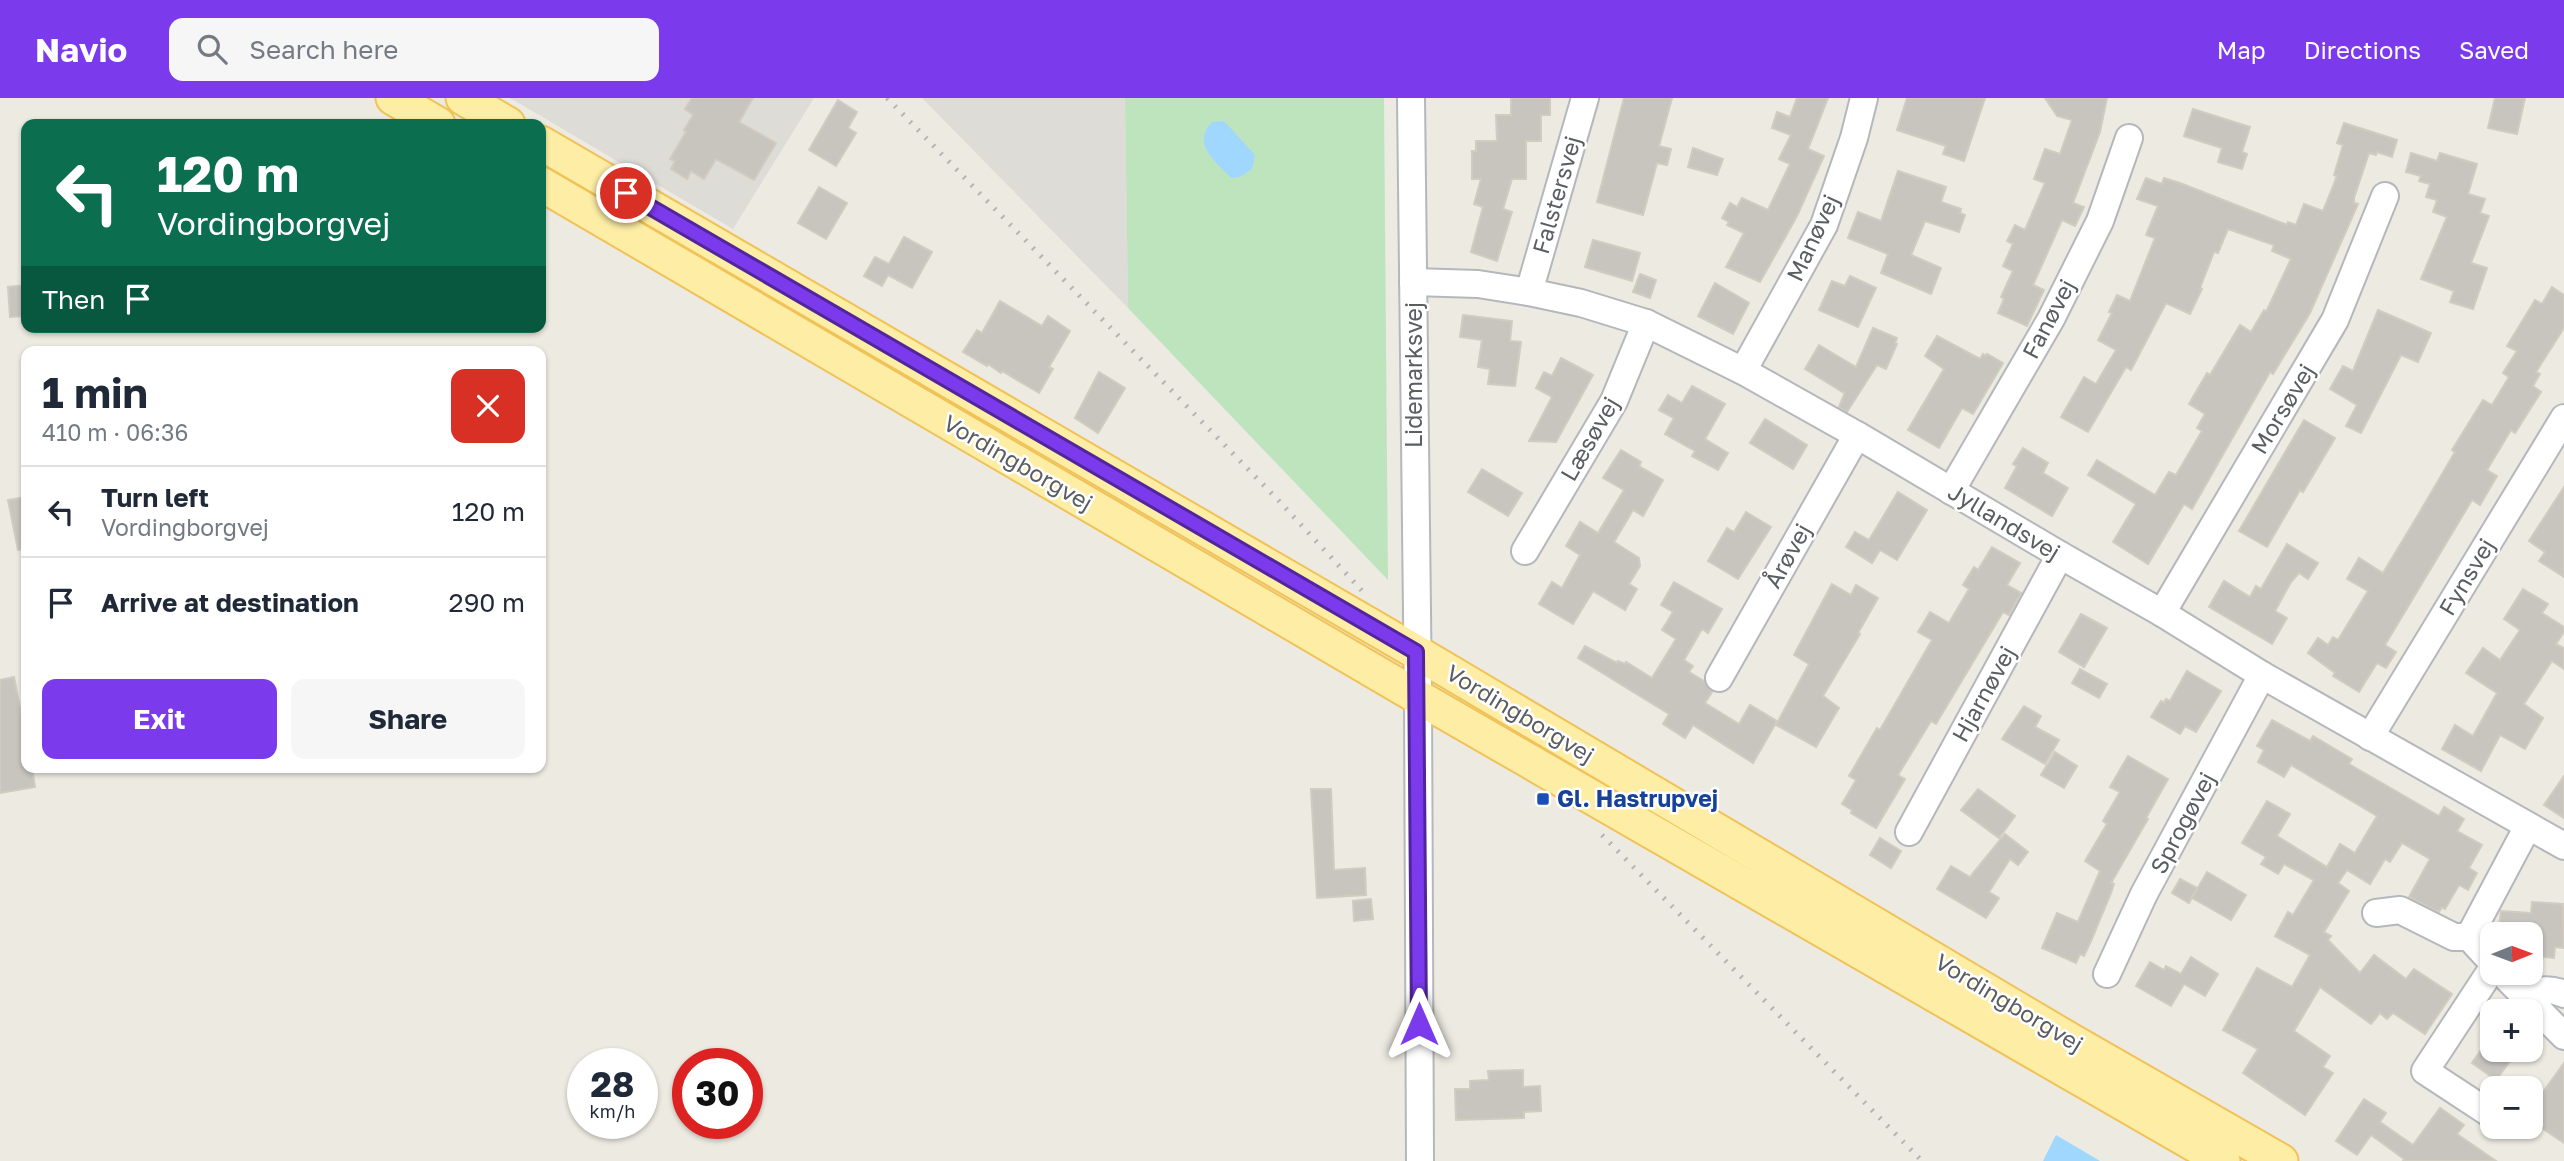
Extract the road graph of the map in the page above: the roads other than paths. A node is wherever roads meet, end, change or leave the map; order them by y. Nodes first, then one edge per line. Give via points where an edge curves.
1 (393, 98) edge
2 (463, 98) edge
3 (1411, 98) edge
4 (1585, 98) edge
5 (1864, 98) edge
6 (429, 119) edge
7 (499, 119) edge
8 (2129, 138) dead end
9 (546, 146) edge
10 (546, 187) edge
11 (2385, 196) dead end
12 (1413, 282) junction
13 (1529, 292) junction
14 (1646, 323) junction
15 (1744, 371) junction
16 (2564, 418) edge
17 (1857, 435) junction
18 (1951, 491) junction
19 (1525, 551) dead end
20 (2060, 555) junction
21 (2162, 613) junction
22 (1416, 652) junction
23 (2262, 675) junction
24 (1720, 678) dead end
25 (1418, 697) junction
26 (2370, 737) junction
27 (2528, 826) junction
28 (1909, 832) dead end
29 (2564, 846) edge
30 (2376, 914) dead end
31 (2469, 937) junction
32 (2480, 949) edge
33 (2107, 974) dead end
34 (2481, 985) edge
35 (2514, 985) edge
36 (2564, 994) edge
37 (2525, 996) junction
38 (2564, 1036) edge
39 (2480, 1107) edge
40 (1420, 1161) edge
41 (2222, 1161) edge
42 (2281, 1161) edge

1 - 6 main road
2 - 7 main road
3 - 12 street, Lidemarksvej
4 - 13 street, Falstersvej
5 - 15 street, Manøvej via 1824,225
8 - 18 street, Fanøvej via 2100,221 2051,319
9 - 22 main road, Vordingborgvej
10 - 25 main road, Vordingborgvej
11 - 21 street, Morsøvej via 2335,320
12 - 13 street, Jyllandsvej via 1478,284
12 - 22 street, Lidemarksvej
13 - 14 street, Jyllandsvej
14 - 15 street, Jyllandsvej
14 - 19 street, Læsøvej via 1614,401
15 - 17 street, Jyllandsvej
16 - 26 street, Fynsvej
17 - 18 street, Jyllandsvej
17 - 24 street, Årøvej
18 - 20 street, Jyllandsvej
20 - 21 street, Jyllandsvej
20 - 28 street, Hjarnøvej
21 - 23 street, Jyllandsvej
22 - 25 street, Lidemarksvej
22 - 42 main road, Vordingborgvej
23 - 26 street, Jyllandsvej
23 - 33 street, Sprogøvej via 2144,894
25 - 40 street, Lidemarksvej
25 - 41 main road, Vordingborgvej
26 - 27 street, Jyllandsvej
27 - 29 street, Jyllandsvej
27 - 31 street
30 - 31 street via 2400,910 2454,937
31 - 32 street
34 - 39 street via 2425,1071
35 - 37 street
36 - 37 street via 2536,990
37 - 38 street

